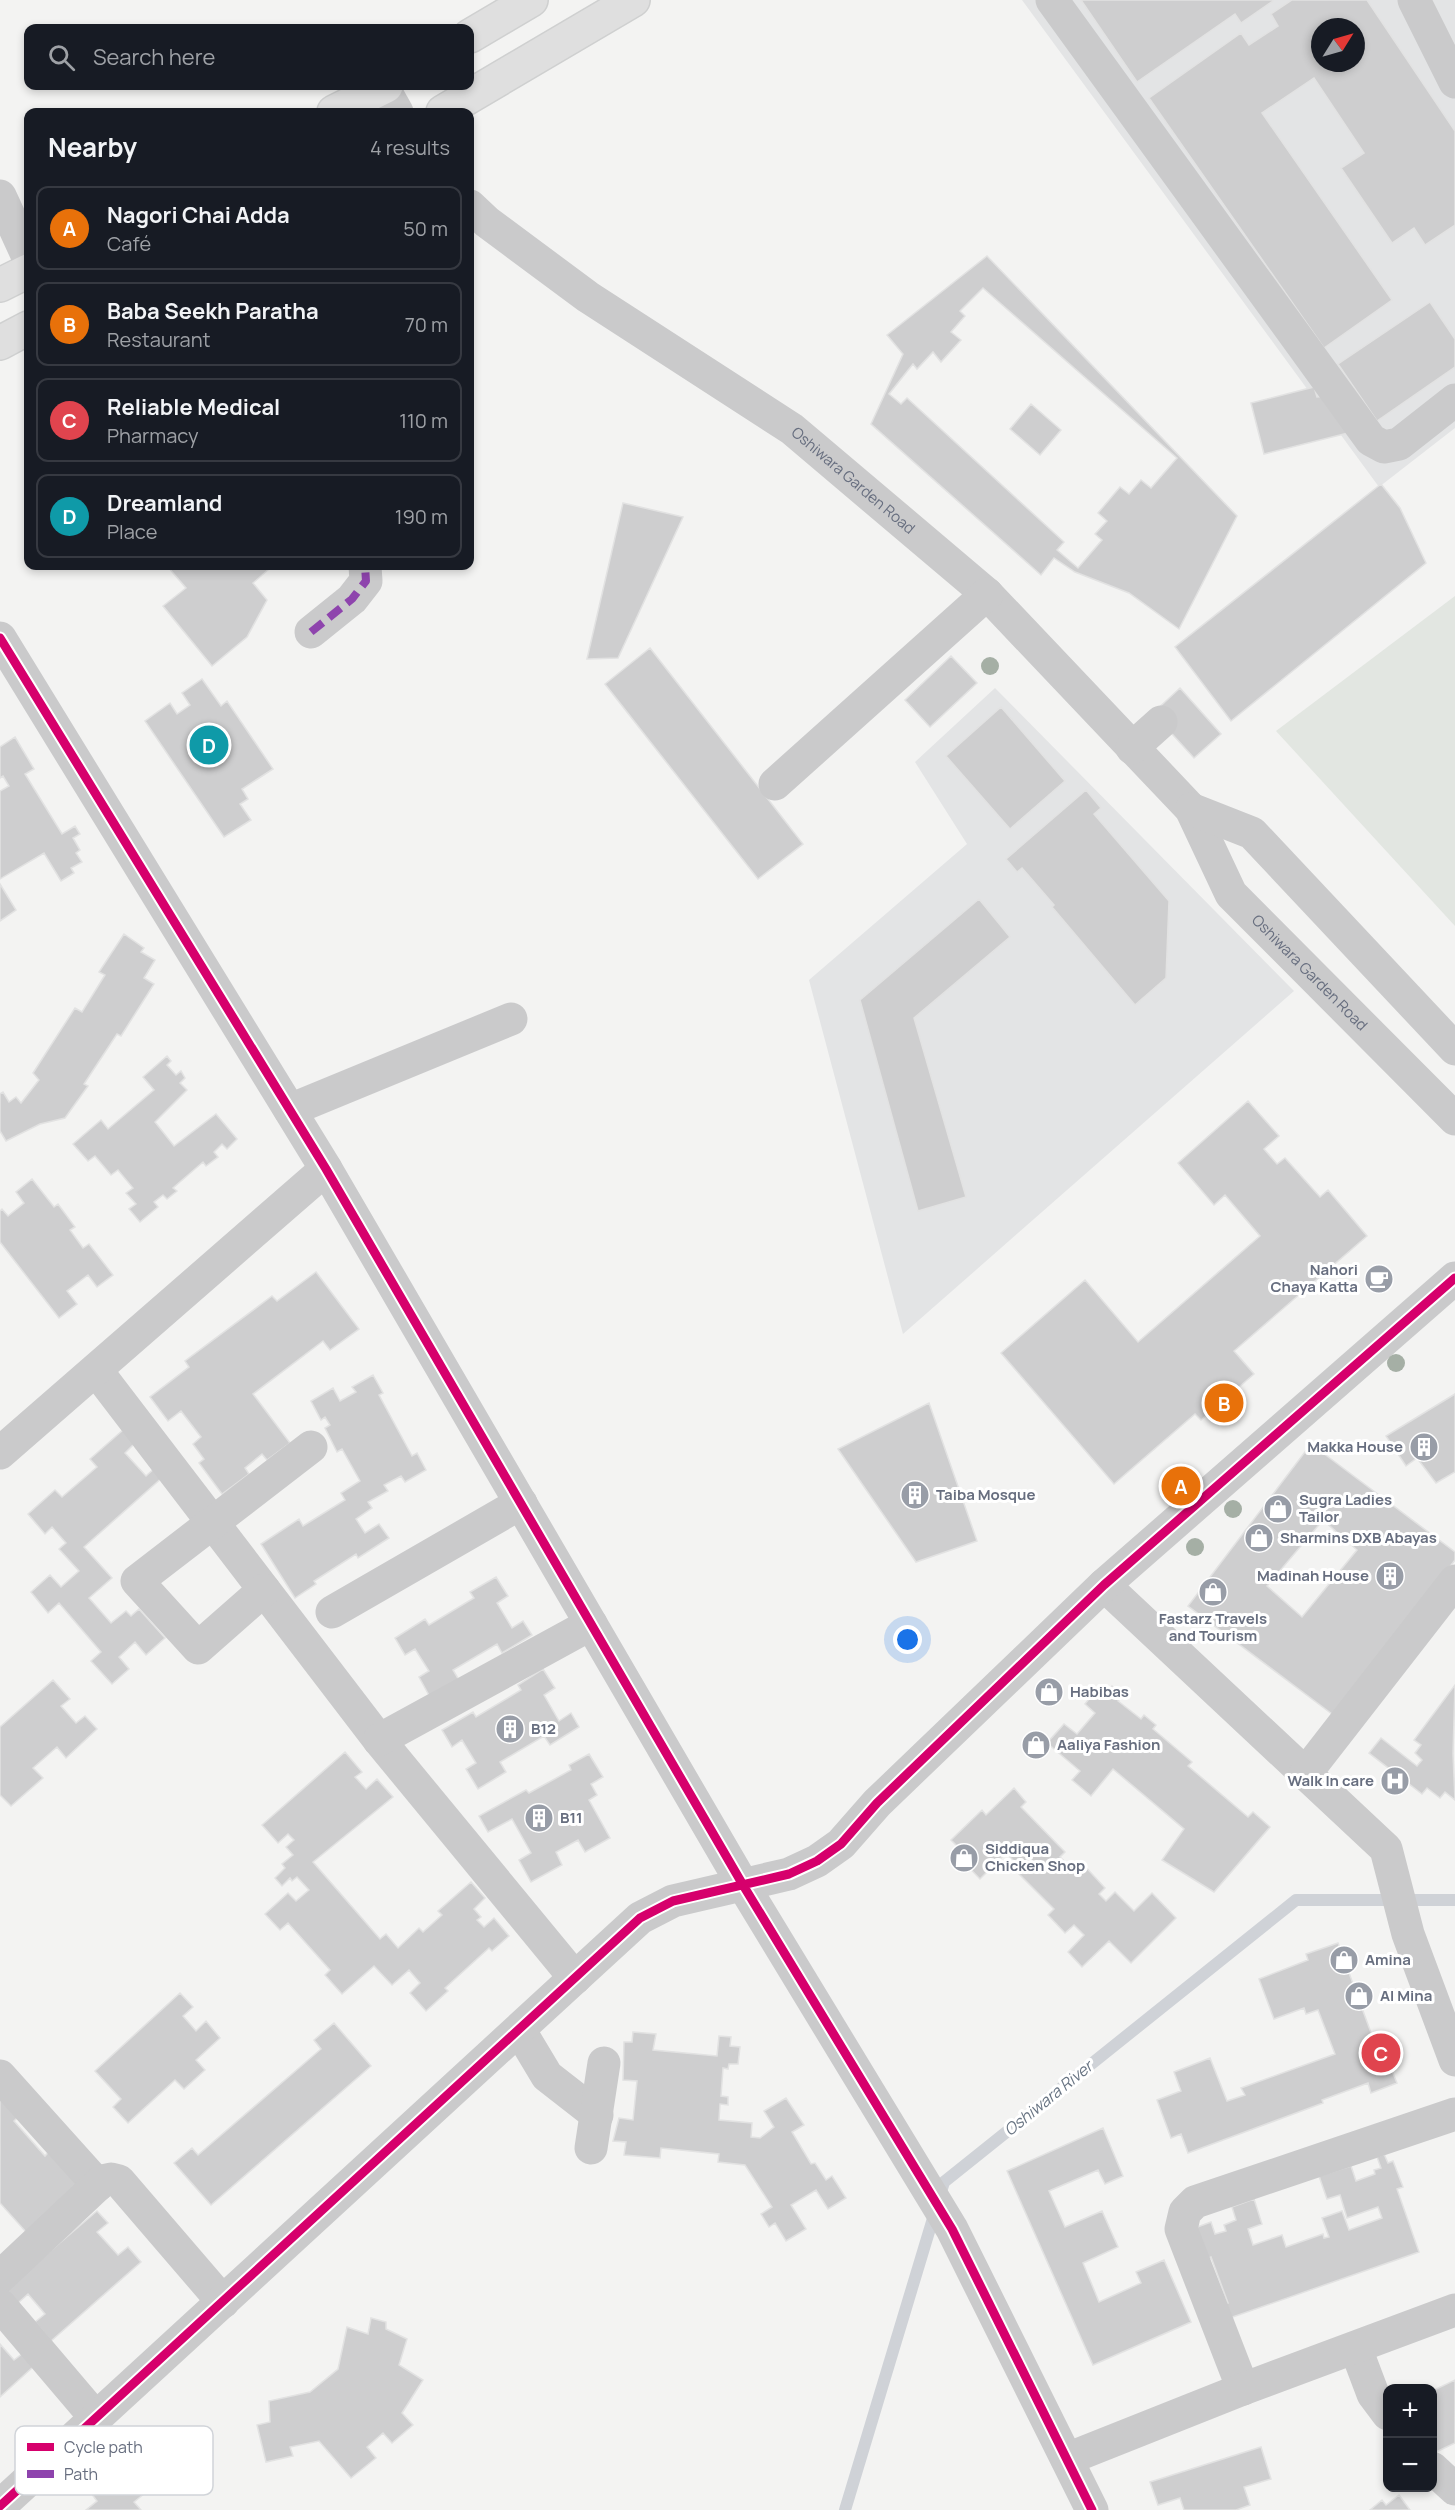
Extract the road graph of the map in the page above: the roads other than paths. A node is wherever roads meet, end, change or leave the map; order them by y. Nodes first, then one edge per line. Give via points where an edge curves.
1 (531, 0) edge
2 (633, 0) edge
3 (1052, 0) edge
4 (1414, 0) edge
5 (474, 34) edge
6 (1455, 82) edge
7 (389, 95) edge
8 (347, 108) edge
9 (450, 108) edge
10 (0, 196) edge
11 (474, 210) edge
12 (24, 248) edge
13 (24, 273) edge
14 (0, 285) edge
15 (24, 330) edge
16 (0, 343) edge
17 (1455, 399) edge
18 (365, 570) edge
19 (987, 594) junction
20 (310, 632) dead end
21 (0, 638) edge
22 (1161, 722) dead end
23 (1132, 748) junction
24 (775, 784) dead end
25 (1191, 809) junction
26 (512, 1019) dead end
27 (1455, 1049) edge
28 (290, 1110) junction
29 (1455, 1119) edge
30 (326, 1169) junction
31 (1455, 1278) edge
32 (96, 1370) junction
33 (311, 1447) dead end
34 (0, 1453) edge
35 (521, 1503) junction
36 (213, 1522) junction
37 (1455, 1581) edge
38 (1104, 1585) junction
39 (264, 1590) junction
40 (332, 1612) dead end
41 (591, 1624) junction
42 (379, 1740) junction
43 (1305, 1774) junction
44 (743, 1885) junction
45 (575, 1978) junction
46 (520, 2031) junction
47 (1455, 2060) edge
48 (604, 2063) dead end
49 (0, 2076) edge
50 (1455, 2114) edge
51 (597, 2115) junction
52 (591, 2148) dead end
53 (98, 2185) junction
54 (0, 2277) edge
55 (223, 2302) junction
56 (0, 2305) edge
57 (1455, 2310) edge
58 (1356, 2349) junction
59 (1243, 2389) junction
60 (1383, 2407) edge
61 (96, 2418) junction
62 (87, 2426) edge
63 (1067, 2459) junction
64 (1437, 2473) edge
65 (1455, 2489) edge
66 (15, 2492) edge
67 (0, 2506) edge
68 (1092, 2510) edge

1 - 5 main road
2 - 9 main road
3 - 17 street via 1371,440 1384,447 1399,444
4 - 6 street
7 - 8 main road
10 - 12 street
11 - 19 street, Oshiwara Garden Road via 588,297 792,429
13 - 14 main road
15 - 16 main road
18 - 20 street via 366,581 352,599
19 - 23 street, Oshiwara Garden Road
19 - 24 street
21 - 28 street
22 - 23 street
23 - 25 street, Oshiwara Garden Road
25 - 27 street, Oshiwara Garden Road via 1252,833
25 - 29 street, Oshiwara Garden Road via 1231,894
26 - 28 street
28 - 30 street
30 - 32 street
30 - 35 street
31 - 38 street
32 - 34 street
32 - 36 street
33 - 36 street
35 - 40 street
35 - 41 street
36 - 39 street
36 - 39 street via 137,1581 198,1648
37 - 43 street
38 - 43 street
38 - 44 street via 877,1803 841,1844 818,1861 789,1874
39 - 42 street
41 - 42 street
41 - 44 street
42 - 45 street
43 - 47 street via 1386,1849 1408,1934
44 - 45 street via 673,1901 640,1918
44 - 63 street via 952,2229
45 - 46 street
46 - 51 street via 547,2076
46 - 55 street
48 - 51 street
49 - 53 street
50 - 59 street via 1195,2202 1185,2212 1182,2229
51 - 52 street
53 - 54 street
53 - 55 street via 111,2179 119,2181
55 - 61 street
56 - 61 street
57 - 58 street
58 - 59 street
58 - 60 street via 1373,2394
59 - 63 street
61 - 62 street
63 - 68 street
64 - 65 street
66 - 67 street

